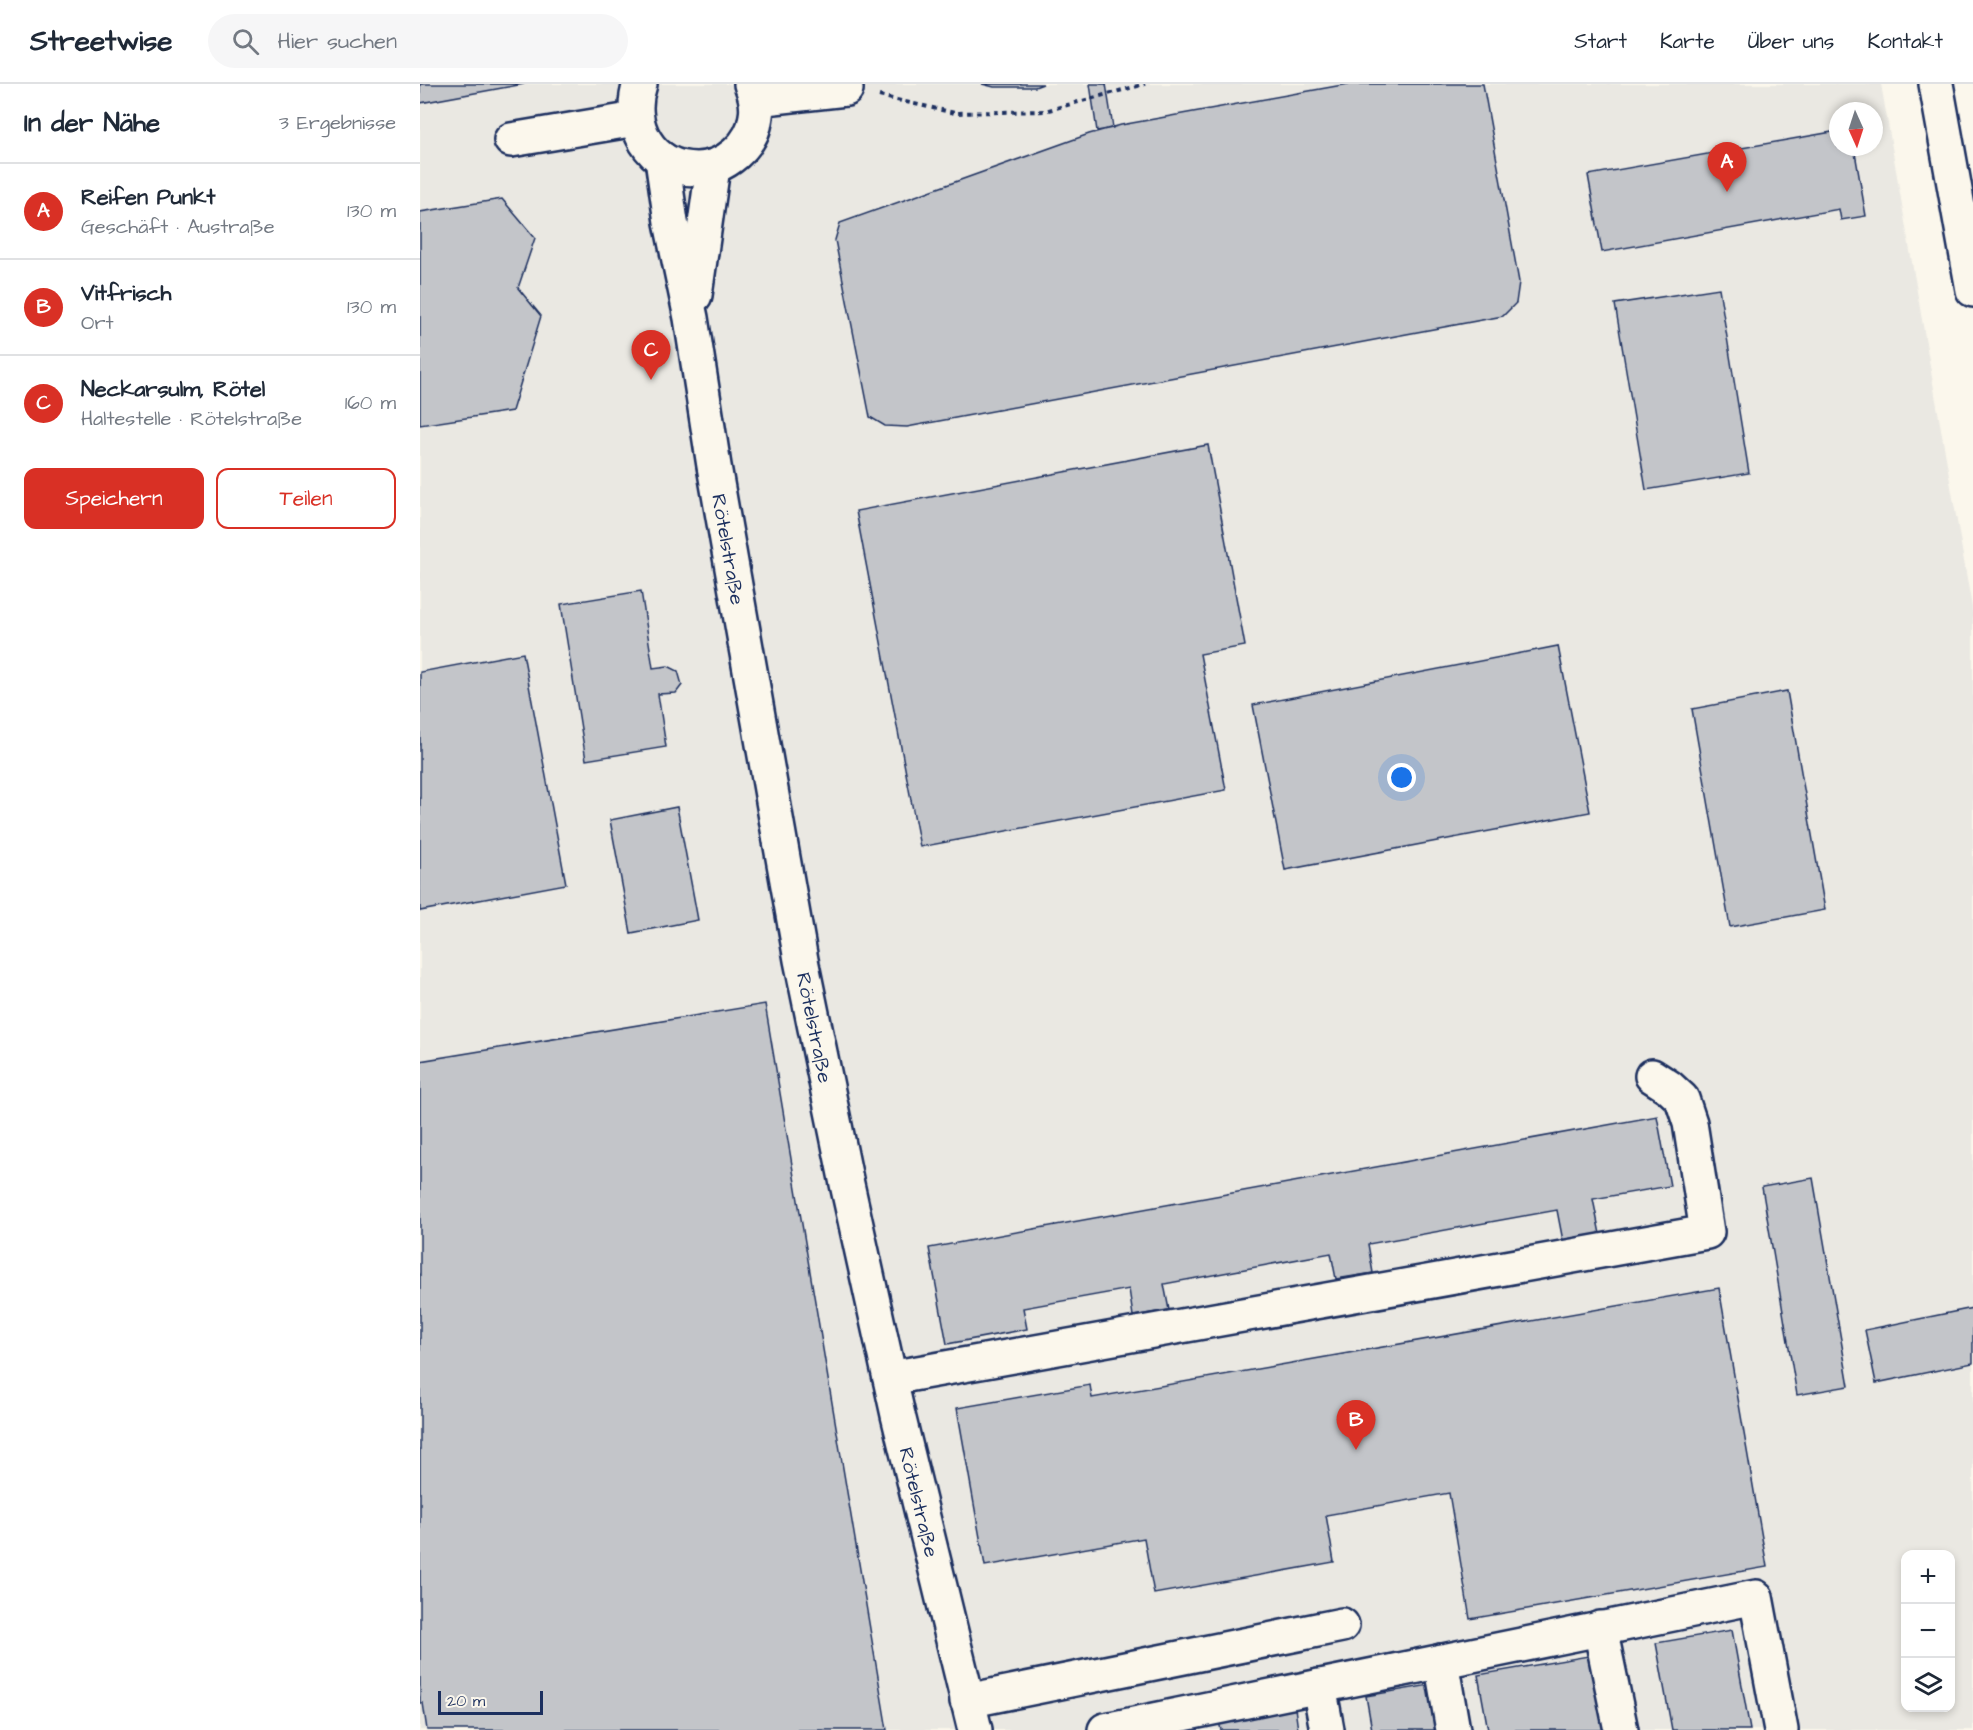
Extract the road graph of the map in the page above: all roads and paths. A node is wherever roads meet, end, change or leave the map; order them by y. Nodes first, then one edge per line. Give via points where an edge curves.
1 (640, 84) edge
2 (1145, 84) edge
3 (1936, 84) edge
4 (846, 89) joint
5 (754, 91) edge
6 (636, 119) junction
7 (511, 140) dead end
8 (662, 159) junction
9 (713, 167) junction
10 (1973, 290) edge
11 (691, 318) junction
12 (1652, 1076) dead end
13 (890, 1378) junction
14 (1342, 1626) dead end
15 (1600, 1628) junction
16 (1441, 1661) junction
17 (1319, 1686) junction
18 (971, 1715) edge
19 (1168, 1724) edge
20 (1105, 1730) edge
21 (1327, 1730) edge
22 (1453, 1730) edge
23 (1621, 1730) edge
24 (1781, 1730) edge

1 - 6 street
2 - 4 path via 1045,111 955,113
3 - 10 street
4 - 5 street
5 - 9 street via 756,116 752,133 742,148
6 - 7 street
6 - 8 street via 645,141
8 - 9 street via 695,169
8 - 11 street, Rötelstraße
9 - 11 street, Rötelstraße
11 - 13 street, Rötelstraße via 801,960
12 - 13 street via 1682,1099 1707,1232
13 - 18 street, Rötelstraße
14 - 18 street
15 - 16 street
15 - 23 street
15 - 24 street via 1756,1597
16 - 17 street
16 - 22 street
17 - 19 street
17 - 21 street
19 - 20 street

